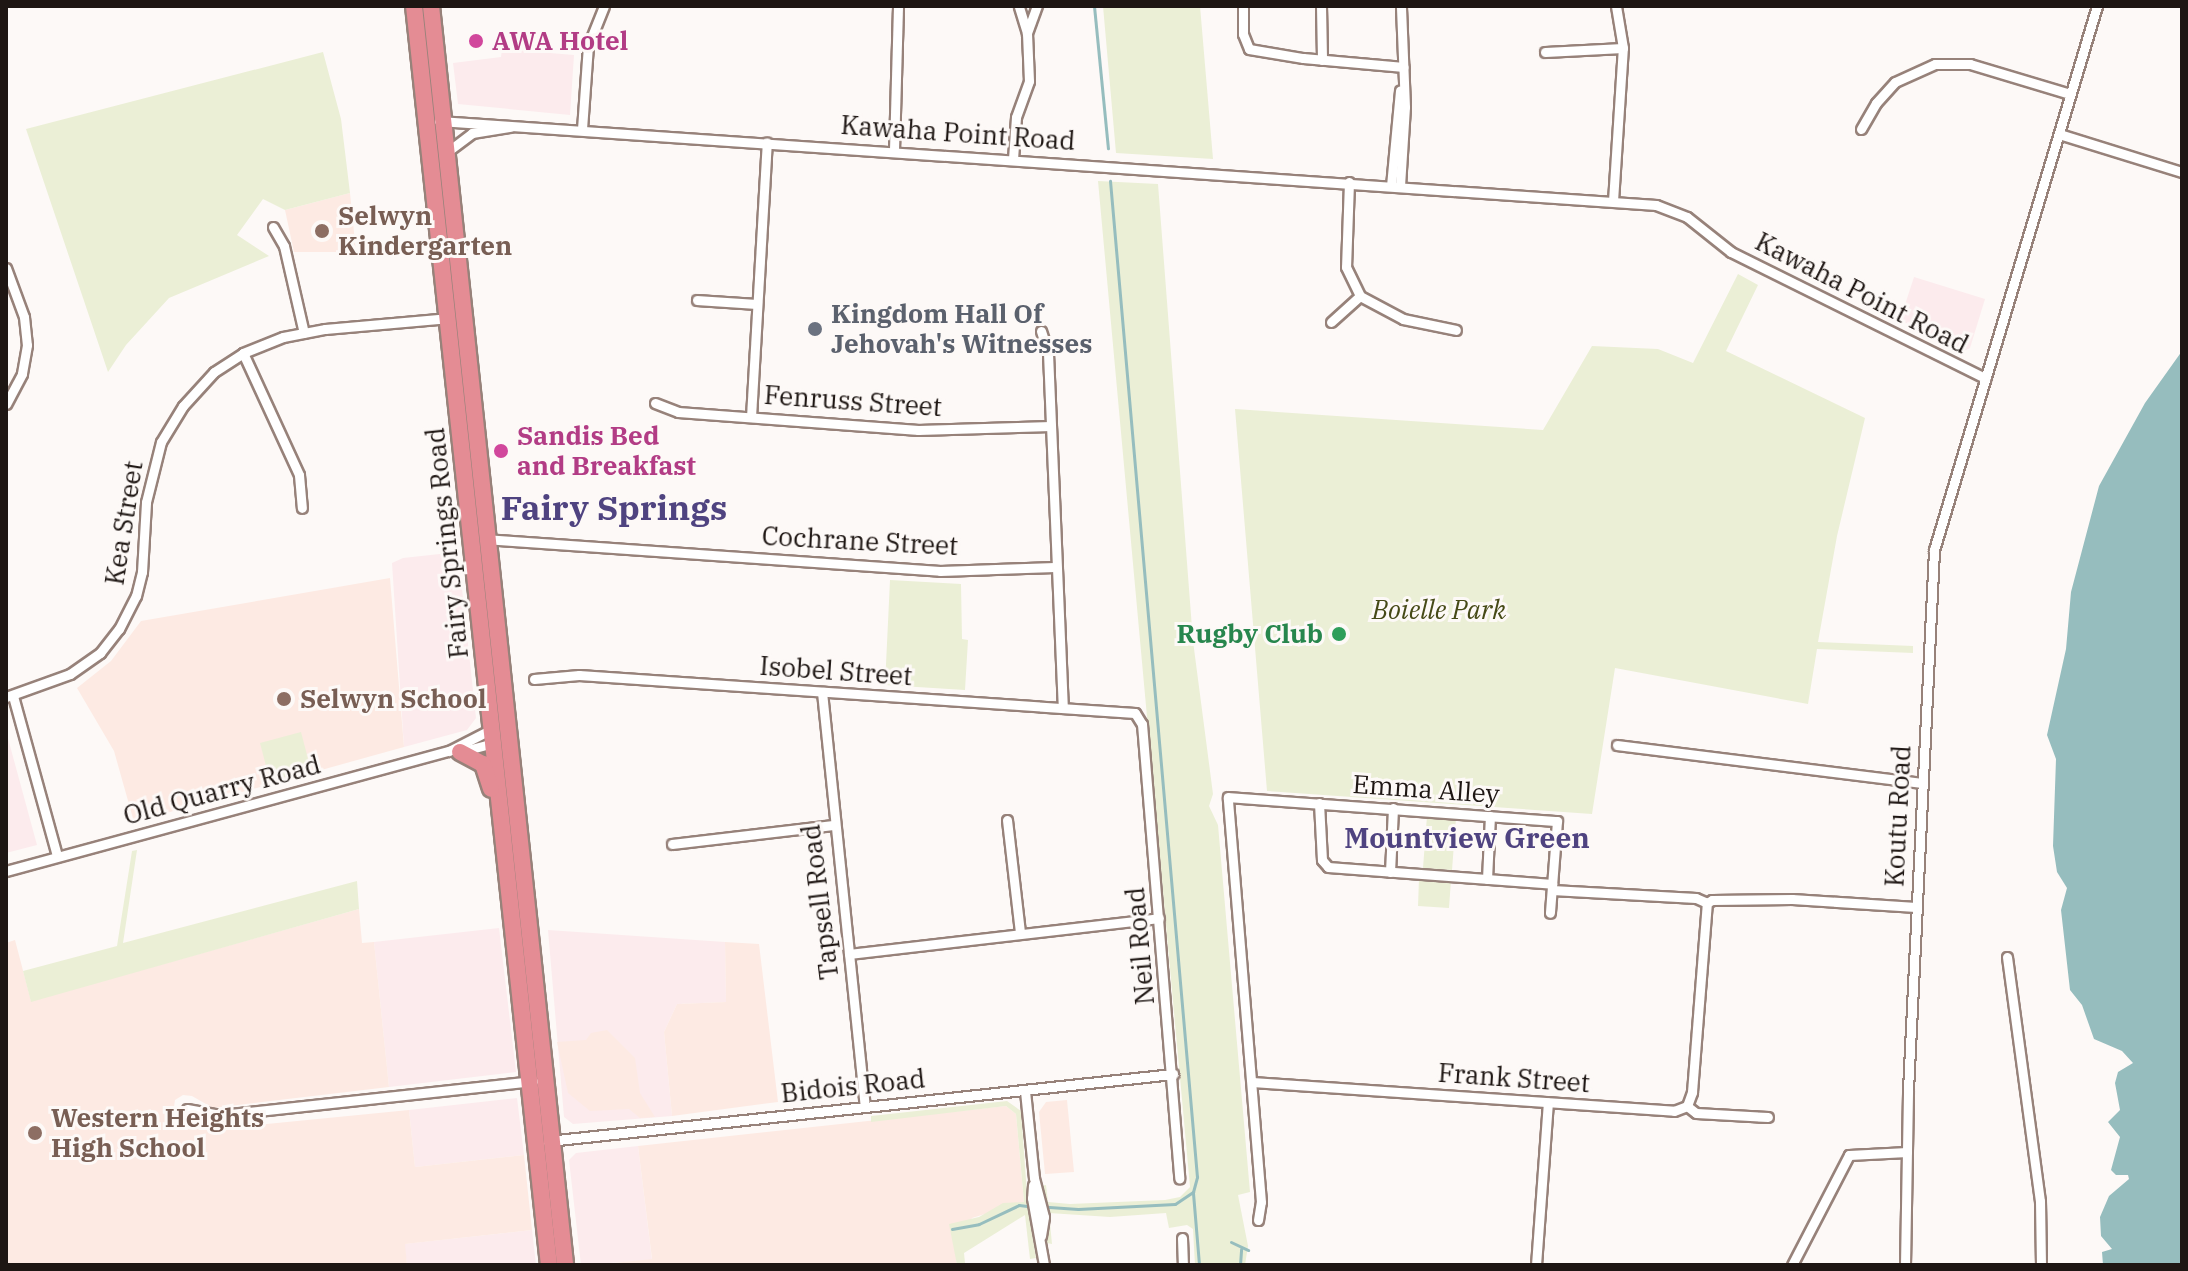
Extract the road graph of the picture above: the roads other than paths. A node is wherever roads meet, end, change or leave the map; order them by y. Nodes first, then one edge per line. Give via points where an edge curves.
1 (414, 6) edge
2 (431, 6) edge
3 (604, 6) edge
4 (898, 6) edge
5 (1019, 6) edge
6 (1037, 6) edge
7 (1243, 6) edge
8 (1321, 6) edge
9 (1616, 6) edge
10 (2097, 6) edge
11 (1402, 7) edge
12 (1027, 33) junction
13 (1623, 48) junction
14 (1545, 52) dead end
15 (1322, 60) junction
16 (1404, 67) junction
17 (2070, 94) junction
18 (436, 121) junction
19 (522, 124) junction
20 (582, 129) junction
21 (1861, 129) dead end
22 (2059, 134) junction
23 (767, 142) junction
24 (894, 150) junction
25 (447, 152) junction
26 (1013, 159) junction
27 (2182, 172) edge
28 (1349, 182) junction
29 (1395, 186) junction
30 (1613, 201) junction
31 (273, 227) dead end
32 (6, 268) edge
33 (1360, 296) junction
34 (697, 300) dead end
35 (756, 304) junction
36 (465, 315) junction
37 (447, 318) junction
38 (1331, 322) dead end
39 (1456, 330) dead end
40 (1041, 331) dead end
41 (304, 333) junction
42 (243, 353) junction
43 (1985, 378) junction
44 (655, 403) dead end
45 (6, 404) edge
46 (751, 417) junction
47 (1051, 426) junction
48 (302, 508) dead end
49 (471, 539) junction
50 (489, 539) junction
51 (1055, 567) junction
52 (502, 668) junction
53 (534, 679) dead end
54 (822, 692) junction
55 (10, 696) edge
56 (1063, 708) junction
57 (1135, 713) joint
58 (490, 734) junction
59 (1617, 745) dead end
60 (455, 752) junction
61 (1922, 783) junction
62 (1319, 803) junction
63 (1393, 808) junction
64 (1490, 816) junction
65 (1007, 820) dead end
66 (833, 825) junction
67 (520, 836) junction
68 (672, 844) dead end
69 (57, 856) junction
70 (506, 860) junction
71 (6, 871) edge
72 (1390, 872) junction
73 (1487, 879) junction
74 (525, 886) junction
75 (1552, 887) junction
76 (1707, 903) junction
77 (1916, 907) junction
78 (1550, 913) dead end
79 (1159, 918) junction
80 (1020, 933) junction
81 (515, 944) junction
82 (849, 954) junction
83 (2007, 957) dead end
84 (1173, 1074) junction
85 (538, 1081) junction
86 (1252, 1082) junction
87 (1025, 1091) junction
88 (1548, 1102) junction
89 (1687, 1106) junction
90 (865, 1107) junction
91 (187, 1109) dead end
92 (1768, 1117) dead end
93 (545, 1142) junction
94 (1907, 1152) junction
95 (1179, 1178) dead end
96 (1258, 1220) dead end
97 (1182, 1238) dead end
98 (549, 1265) edge
99 (565, 1265) edge
100 (1044, 1265) edge
101 (1183, 1265) edge
102 (1536, 1265) edge
103 (1792, 1265) edge
104 (1905, 1265) edge
105 (2041, 1265) edge

1 - 18 highway, Fairy Springs Road
2 - 18 highway, Fairy Springs Road
3 - 20 street via 588,46
4 - 24 street
5 - 12 street
6 - 12 street
7 - 15 street via 1249,49
8 - 15 street
9 - 13 street
10 - 17 street, Kawaha Point Road
11 - 16 street
12 - 26 street via 1029,81 1016,117
13 - 14 street
13 - 30 street
15 - 16 street
16 - 29 street
17 - 21 street via 1970,64 1935,64 1895,82
17 - 22 street, Kawaha Point Road
18 - 19 street, Kawaha Point Road
18 - 25 highway, Fairy Springs Road
18 - 37 highway, Fairy Springs Road
19 - 20 street, Kawaha Point Road
19 - 25 street, Kawaha Point Road via 472,133
20 - 23 street, Kawaha Point Road
22 - 27 street
22 - 43 street, Kawaha Point Road
23 - 24 street, Kawaha Point Road
23 - 35 street
24 - 26 street, Kawaha Point Road
25 - 36 highway, Fairy Springs Road
26 - 28 street, Kawaha Point Road
28 - 29 street, Kawaha Point Road
28 - 33 street via 1345,257
29 - 30 street, Kawaha Point Road
30 - 43 street, Kawaha Point Road via 1672,210 1731,252
31 - 41 street via 284,246
32 - 45 street via 24,317 27,345 22,374
33 - 38 street
33 - 39 street via 1403,319
34 - 35 street
35 - 46 street
36 - 37 street, Kea Street
36 - 50 highway, Fairy Springs Road
37 - 41 street, Kea Street
37 - 49 highway, Fairy Springs Road
40 - 47 street via 1048,353
41 - 42 street, Kea Street
42 - 48 street via 299,475
42 - 55 street, Kea Street via 197,388 161,442 146,502 142,572 119,629 87,664 52,684
43 - 61 street, Koutu Road via 1934,550
44 - 46 street, Fenruss Street via 678,412
46 - 47 street, Fenruss Street via 936,430
47 - 51 street
49 - 50 street, Cochrane Street
49 - 58 highway, Fairy Springs Road
50 - 51 street, Cochrane Street via 940,571
50 - 52 highway, Fairy Springs Road
51 - 56 street
52 - 58 highway via 497,687 500,722
52 - 67 highway, Fairy Springs Road
53 - 54 street, Isobel Street via 579,675
54 - 56 street, Isobel Street
54 - 66 street, Tapsell Road
55 - 69 street
56 - 57 street, Isobel Street
57 - 79 street, Neil Road via 1142,724
58 - 60 street, Old Quarry Road
58 - 67 highway via 504,756 511,815
58 - 70 highway, Fairy Springs Road
59 - 61 street
60 - 69 street, Old Quarry Road
60 - 70 highway via 478,760 490,777 496,834
61 - 77 street, Koutu Road
62 - 63 street, Emma Alley
62 - 72 street via 1324,864
62 - 86 street, Emma Alley via 1228,797
63 - 64 street, Emma Alley
63 - 72 street
64 - 73 street
64 - 75 street, Emma Alley via 1557,821
65 - 80 street
66 - 68 street
66 - 82 street, Tapsell Road
67 - 74 highway, Fairy Springs Road
69 - 71 street, Old Quarry Road
70 - 81 highway, Fairy Springs Road
72 - 73 street
73 - 75 street
74 - 81 highway via 517,891 520,930
74 - 85 highway, Fairy Springs Road
75 - 76 street
75 - 78 street
76 - 77 street via 1792,899
76 - 89 street
77 - 94 street, Koutu Road
79 - 80 street
79 - 84 street, Neil Road
80 - 82 street
81 - 85 highway, Fairy Springs Road
82 - 90 street, Tapsell Road
83 - 105 street via 2040,1201
84 - 87 street, Bidois Road
84 - 95 street, Neil Road
85 - 91 street via 221,1115
85 - 93 highway, Fairy Springs Road
86 - 88 street, Frank Street
86 - 96 street
87 - 90 street, Bidois Road
87 - 100 street via 1032,1198
88 - 89 street, Frank Street via 1674,1111
88 - 102 street
89 - 92 street, Frank Street via 1697,1113
90 - 93 street, Bidois Road
93 - 98 highway, Fairy Springs Road
93 - 99 highway, Fairy Springs Road
94 - 103 street via 1849,1155
94 - 104 street, Koutu Road
97 - 101 street

